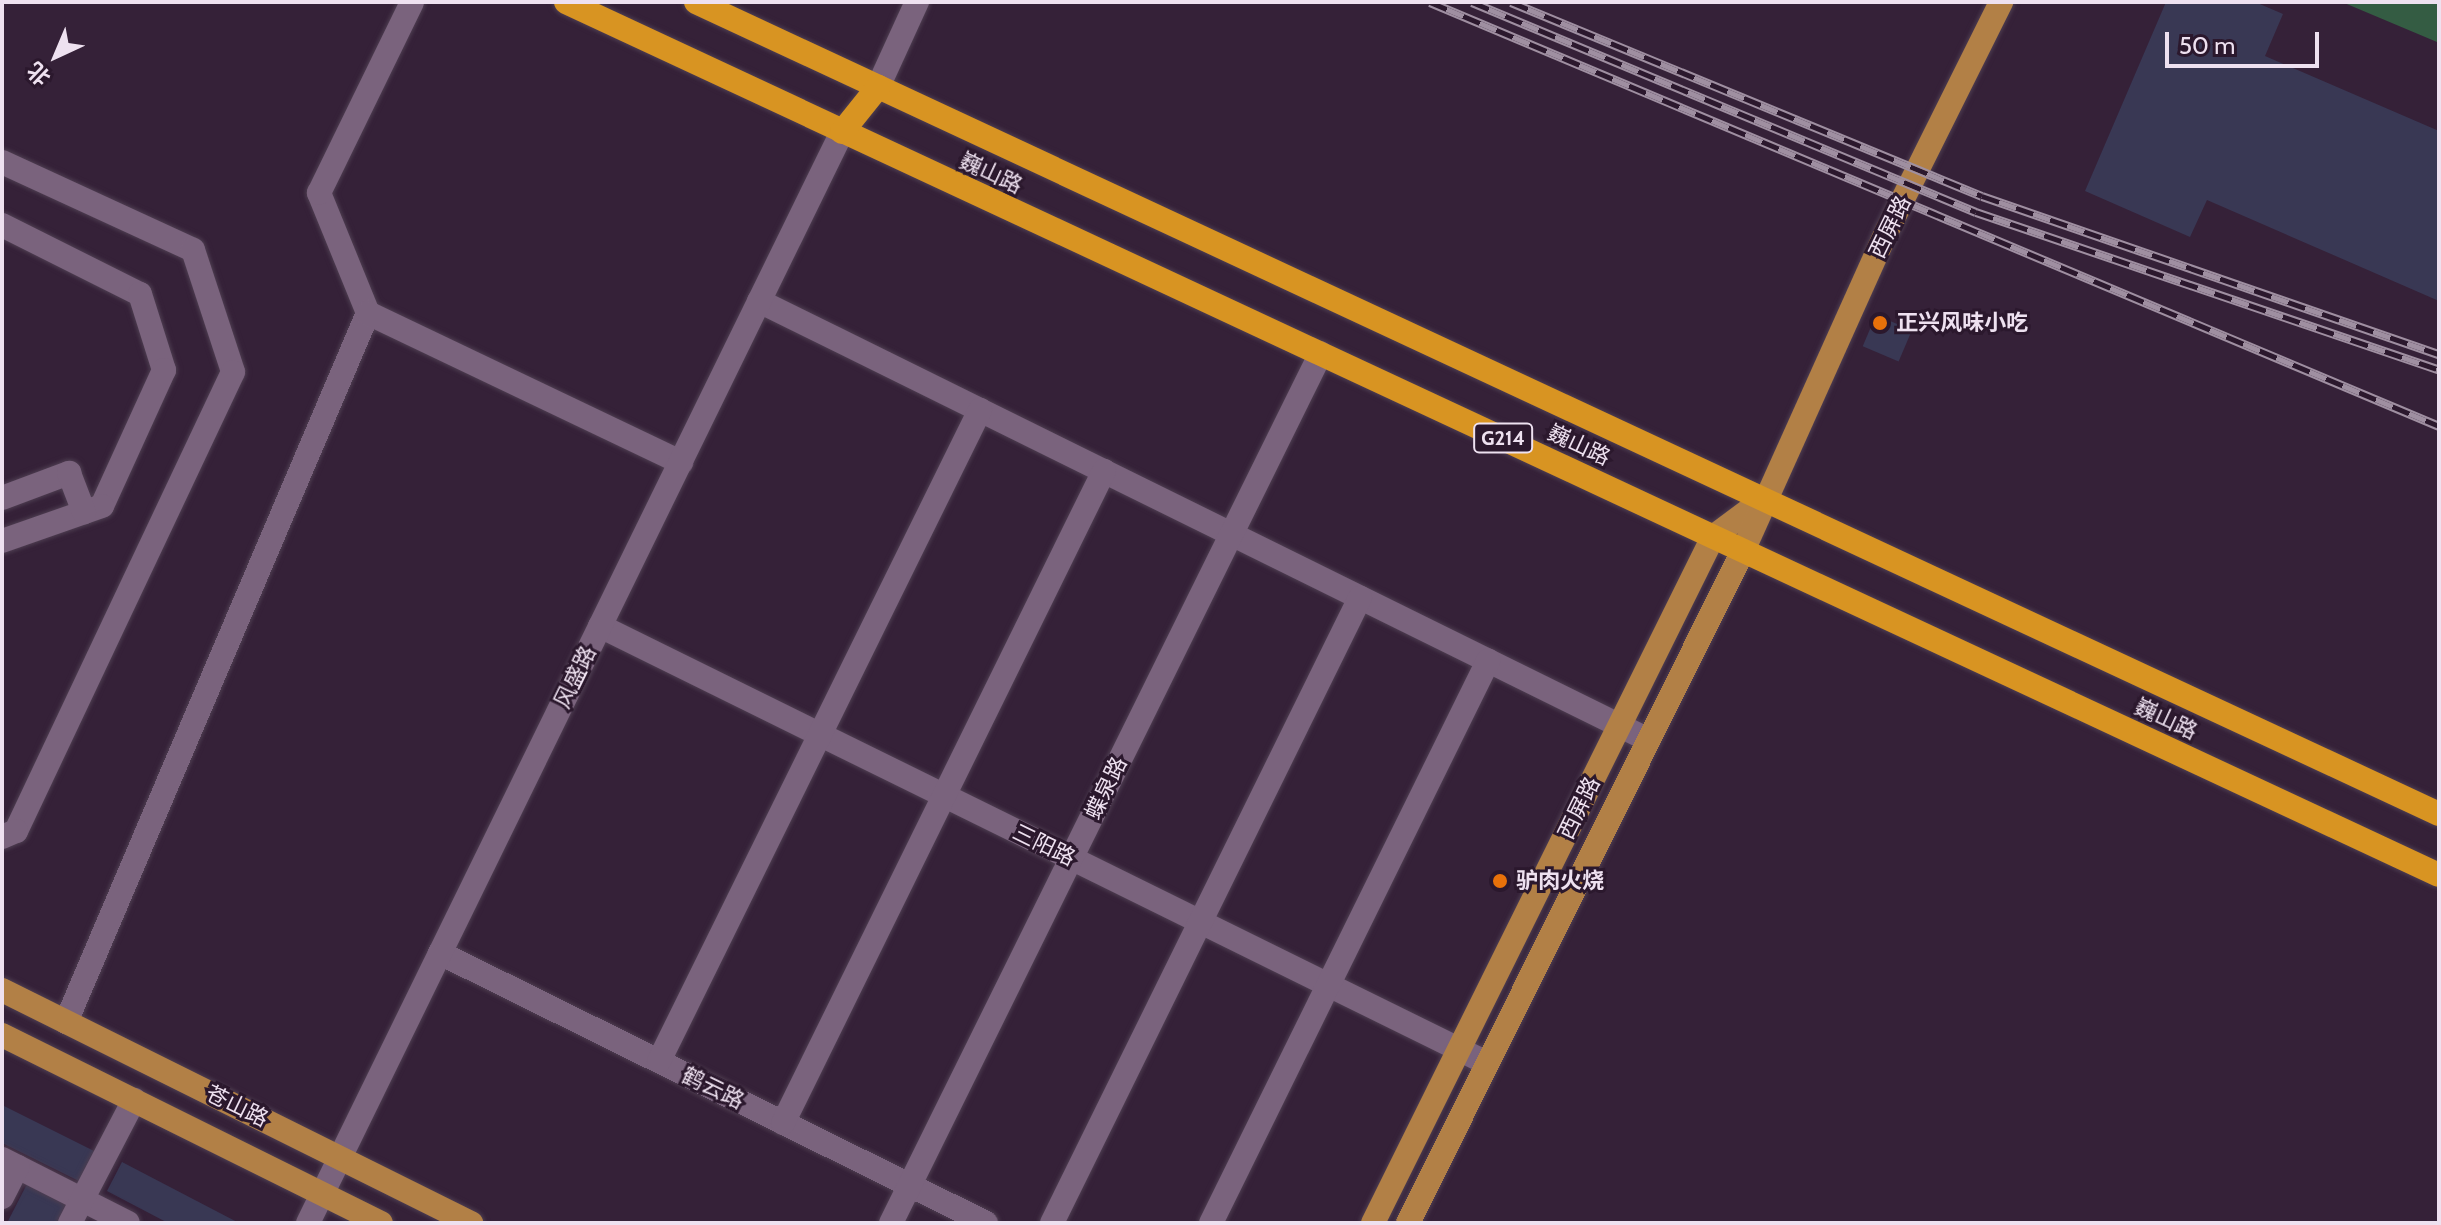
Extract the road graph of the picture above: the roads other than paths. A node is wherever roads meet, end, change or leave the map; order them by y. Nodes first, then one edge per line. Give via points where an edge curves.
1 (412, 2) edge
2 (566, 2) edge
3 (696, 2) edge
4 (917, 2) edge
5 (2001, 2) edge
6 (878, 87) junction
7 (842, 132) junction
8 (2, 162) edge
9 (2, 225) edge
10 (759, 301) junction
11 (368, 313) junction
12 (1321, 353) junction
13 (980, 410) junction
14 (681, 462) junction
15 (1104, 471) junction
16 (2, 498) edge
17 (1764, 499) junction
18 (84, 512) junction
19 (1231, 534) junction
20 (1713, 537) junction
21 (2, 541) edge
22 (1743, 551) junction
23 (1360, 598) junction
24 (600, 626) junction
25 (1488, 661) junction
26 (1619, 726) junction
27 (820, 734) junction
28 (1649, 740) junction
29 (944, 795) junction
30 (2439, 814) edge
31 (2, 837) edge
32 (1071, 858) junction
33 (2439, 875) edge
34 (1200, 922) junction
35 (440, 953) junction
36 (1328, 985) junction
37 (2, 990) edge
38 (66, 1022) junction
39 (2, 1035) edge
40 (1459, 1050) junction
41 (659, 1061) junction
42 (1487, 1063) junction
43 (134, 1100) junction
44 (783, 1123) junction
45 (340, 1158) junction
46 (9, 1163) edge
47 (910, 1185) junction
48 (322, 1194) junction
49 (2, 1197) edge
50 (82, 1200) junction
51 (70, 1223) edge
52 (128, 1223) edge
53 (308, 1223) edge
54 (381, 1223) edge
55 (471, 1223) edge
56 (891, 1223) edge
57 (986, 1223) edge
58 (1052, 1223) edge
59 (1211, 1223) edge
60 (1373, 1223) edge
61 (1408, 1223) edge

1 - 11 street via 319,193
2 - 7 highway, 巍山路 / G214
3 - 6 highway, 巍山路 / G214
4 - 6 street
5 - 17 main road, 西屏路
6 - 7 highway
6 - 17 highway, 巍山路 / G214
7 - 10 street, 风盛路
7 - 12 highway, 巍山路 / G214
8 - 31 street via 193,250 233,372 16,831
9 - 18 street via 140,294 164,370 102,506
10 - 13 street
10 - 14 street, 风盛路
11 - 14 street
11 - 38 street
12 - 19 street, 蝶泉路
12 - 20 highway, 巍山路 / G214
13 - 15 street
13 - 27 street
14 - 24 street, 风盛路
15 - 19 street
15 - 29 street
16 - 18 street via 69,473
17 - 20 main road, 西屏路
17 - 22 main road, 西屏路
17 - 30 highway, 巍山路 / G214
18 - 21 street
19 - 23 street
19 - 32 street, 蝶泉路
20 - 22 highway, 巍山路 / G214
20 - 26 main road, 西屏路
22 - 28 main road, 西屏路
22 - 33 highway, 巍山路 / G214
23 - 25 street
23 - 34 street
24 - 27 street, 三阳路
24 - 35 street, 风盛路
25 - 26 street
25 - 36 street
26 - 28 street
26 - 40 main road, 西屏路
27 - 29 street, 三阳路
27 - 41 street
28 - 42 main road, 西屏路
29 - 32 street, 三阳路
29 - 44 street
32 - 34 street, 三阳路
32 - 47 street, 蝶泉路
34 - 36 street, 三阳路
34 - 58 street
35 - 41 street, 鹤云路
35 - 45 street, 风盛路
36 - 40 street, 三阳路
36 - 59 street
37 - 38 main road, 苍山路
38 - 45 main road, 苍山路
39 - 43 main road, 苍山路
40 - 42 street, 三阳路
40 - 60 main road, 西屏路
41 - 44 street, 鹤云路
42 - 61 main road, 西屏路
43 - 48 main road, 苍山路
43 - 50 street
44 - 47 street, 鹤云路
45 - 48 street, 风盛路
45 - 55 main road, 苍山路
46 - 49 street
46 - 50 street
47 - 56 street, 蝶泉路
47 - 57 street, 鹤云路
48 - 53 street, 风盛路
48 - 54 main road, 苍山路
50 - 51 street
50 - 52 street

